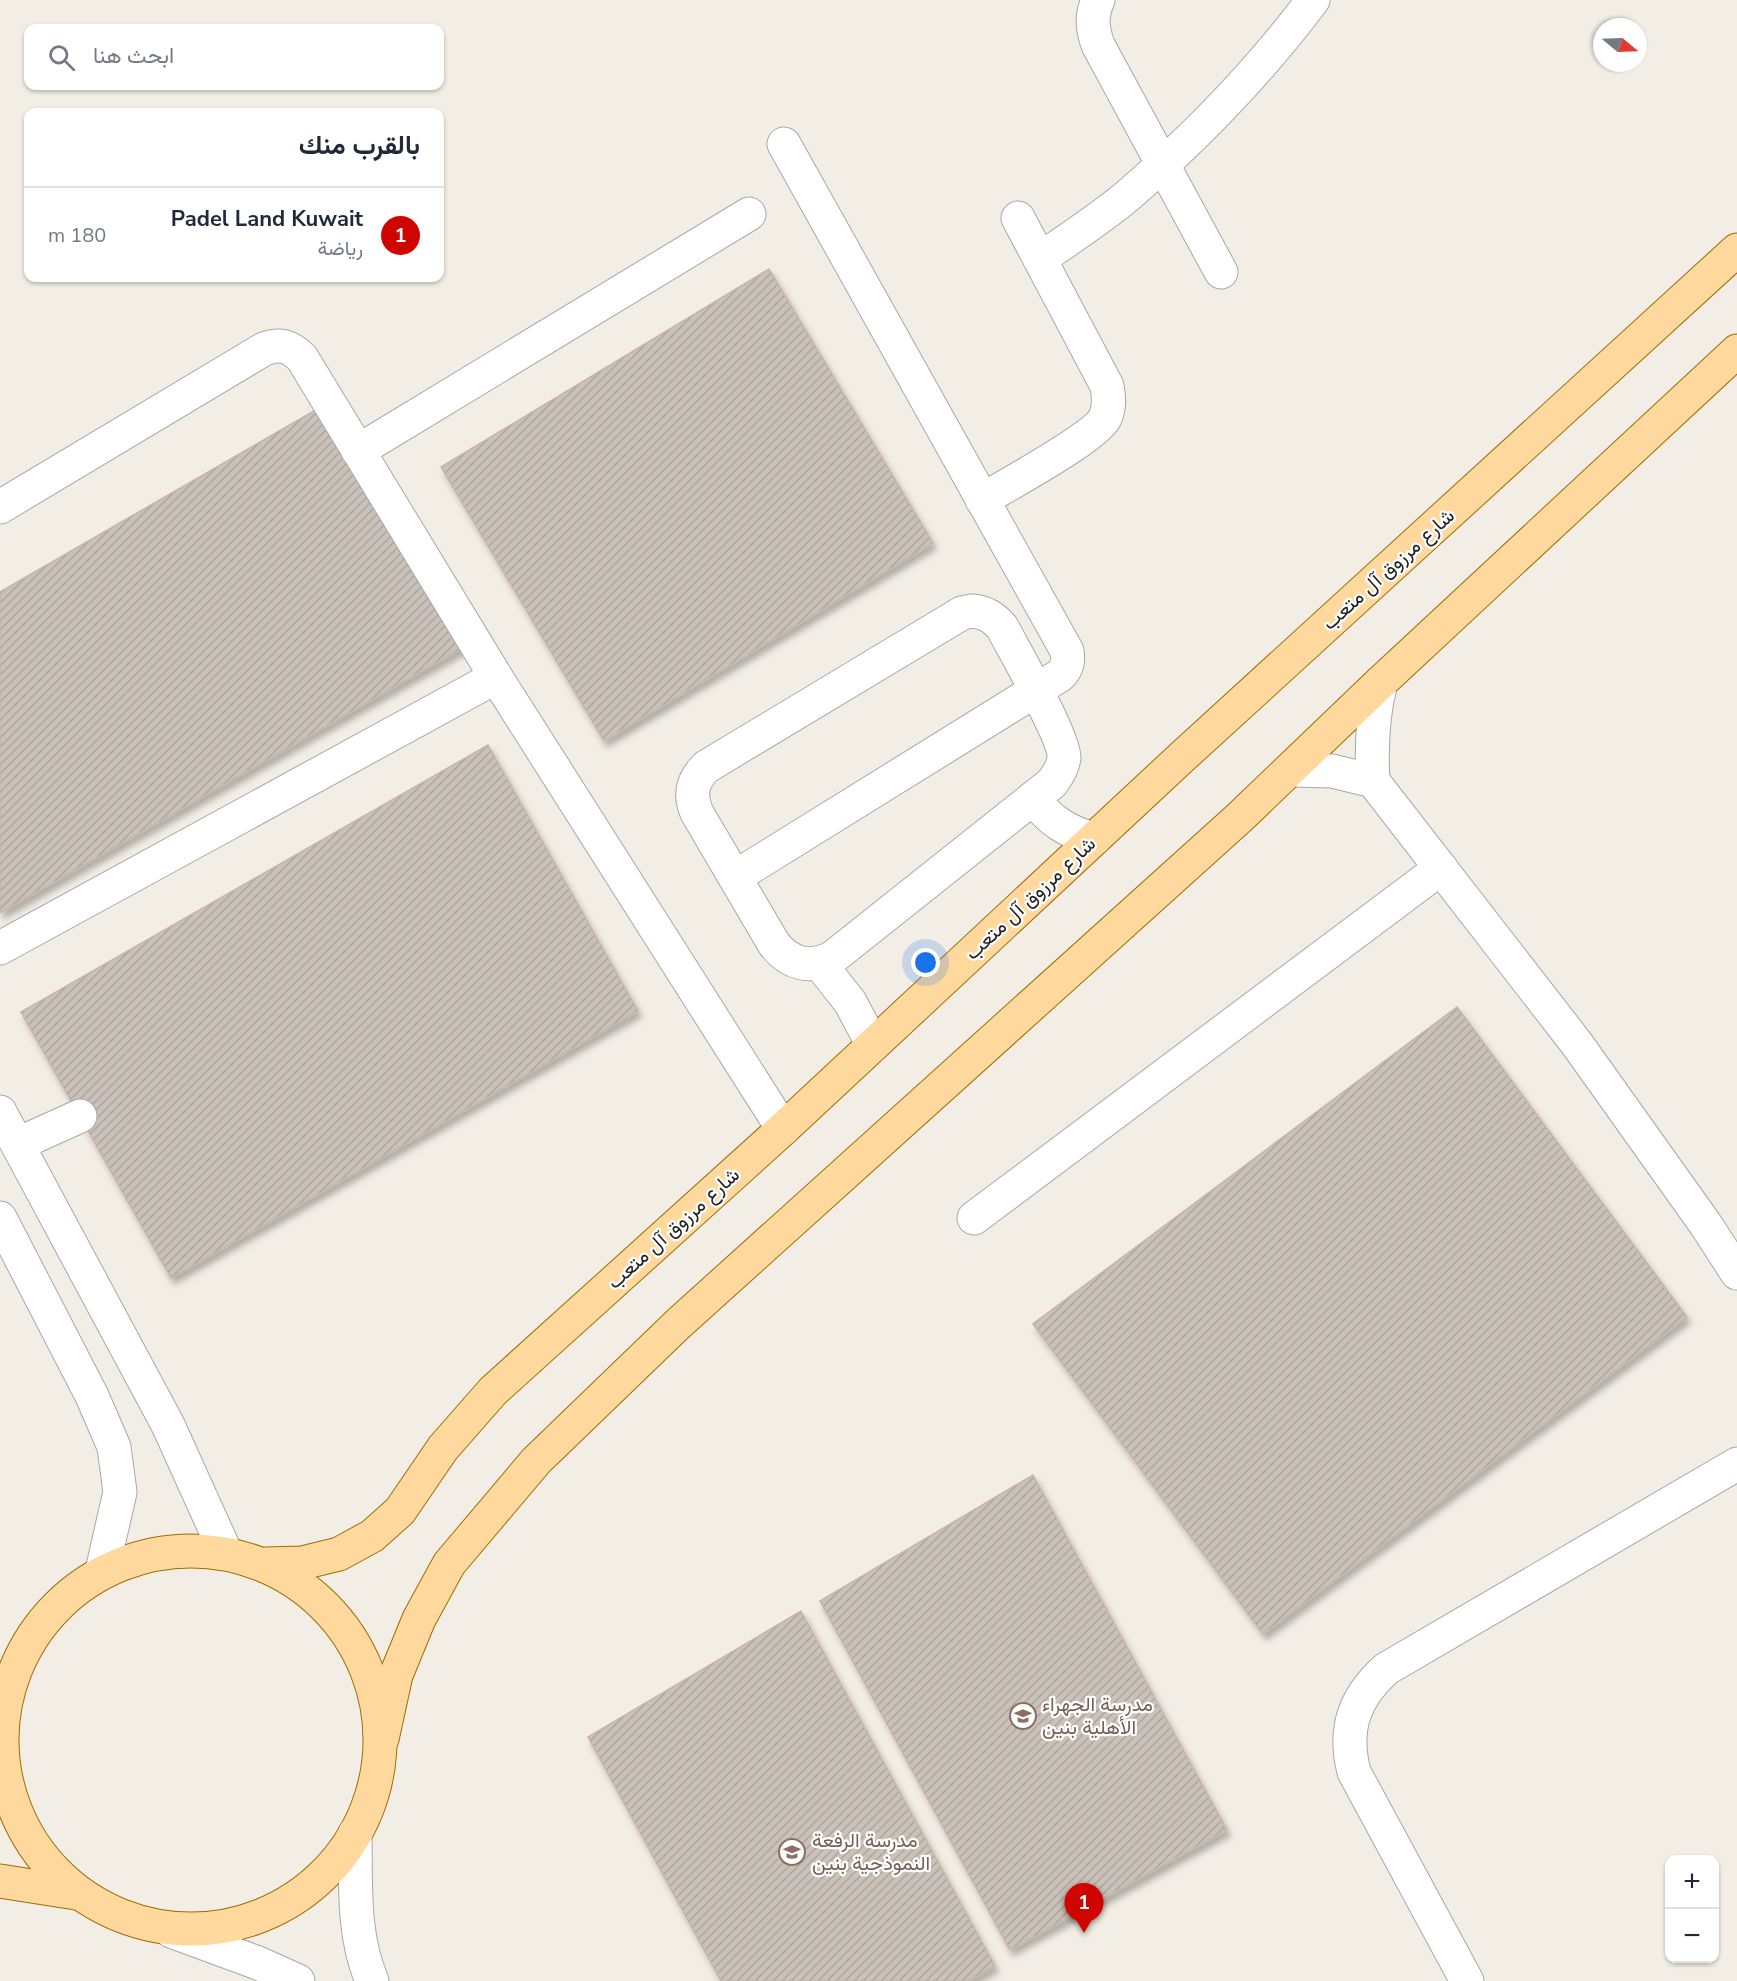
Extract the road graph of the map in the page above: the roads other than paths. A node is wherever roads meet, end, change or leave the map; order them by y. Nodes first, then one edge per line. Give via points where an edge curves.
1 (1098, 0) edge
2 (1313, 0) edge
3 (784, 144) dead end
4 (1163, 163) junction
5 (749, 214) dead end
6 (1018, 218) dead end
7 (1737, 250) edge
8 (1040, 259) junction
9 (1221, 272) dead end
10 (1737, 351) edge
11 (358, 451) junction
12 (982, 500) junction
13 (0, 507) edge
14 (496, 677) junction
15 (1381, 682) junction
16 (1035, 691) junction
17 (1291, 770) junction
18 (1373, 781) junction
19 (1033, 798) junction
20 (1094, 839) junction
21 (1441, 868) junction
22 (735, 877) junction
23 (0, 948) edge
24 (820, 964) junction
25 (873, 1046) junction
26 (0, 1112) edge
27 (80, 1116) dead end
28 (783, 1129) junction
29 (18, 1144) junction
30 (0, 1218) edge
31 (974, 1218) dead end
32 (1737, 1273) edge
33 (1737, 1464) edge
34 (225, 1551) junction
35 (265, 1564) junction
36 (102, 1571) junction
37 (21, 1654) junction
38 (0, 1685) edge
39 (382, 1739) junction
40 (355, 1833) junction
41 (0, 1881) edge
42 (76, 1893) junction
43 (171, 1930) junction
44 (298, 1981) edge
45 (372, 1981) edge
46 (1467, 1981) edge

1 - 4 street via 1092,29 1098,45
2 - 4 street via 1216,114
3 - 12 street
4 - 8 street via 1124,198
4 - 9 street
5 - 11 street
6 - 8 street
7 - 20 main road, شارع مرزوق آل متعب
8 - 12 street via 1107,386 1109,409 1089,435
10 - 15 main road
11 - 13 street via 302,358 295,350 275,345
11 - 14 street
12 - 16 street via 1067,651 1064,671
14 - 23 street
14 - 28 street
15 - 17 main road
15 - 18 street via 1371,731
16 - 19 street via 1059,737 1064,758 1057,776
16 - 22 street
16 - 22 street via 997,621 981,612 962,613 706,767 693,783 693,804
17 - 18 street via 1332,771
17 - 39 main road via 678,1324 536,1461 449,1564 429,1600 396,1676
18 - 21 street
19 - 20 street via 1066,829
19 - 24 street
20 - 25 main road, شارع مرزوق آل متعب
21 - 31 street
21 - 32 street via 1577,1044
22 - 24 street via 782,954 794,962
24 - 25 street via 850,1002
25 - 28 main road, شارع مرزوق آل متعب
26 - 29 street
27 - 29 street
28 - 35 main road, شارع مرزوق آل متعب via 493,1390 443,1448 400,1511 372,1536 339,1554 302,1563
29 - 34 street via 168,1425
30 - 36 street via 92,1396 114,1447 120,1492
33 - 46 street via 1386,1669 1361,1698 1349,1734 1354,1772
34 - 35 main road
34 - 36 main road via 162,1551
35 - 39 main road via 281,1571 334,1613 370,1672
36 - 37 main road via 56,1606
37 - 38 main road
37 - 42 main road via 2,1718 6,1783 31,1844
39 - 40 main road via 369,1810
40 - 43 main road via 330,1872 271,1914 222,1929
40 - 45 street via 356,1918
41 - 42 main road
42 - 43 main road via 121,1918
43 - 44 street

